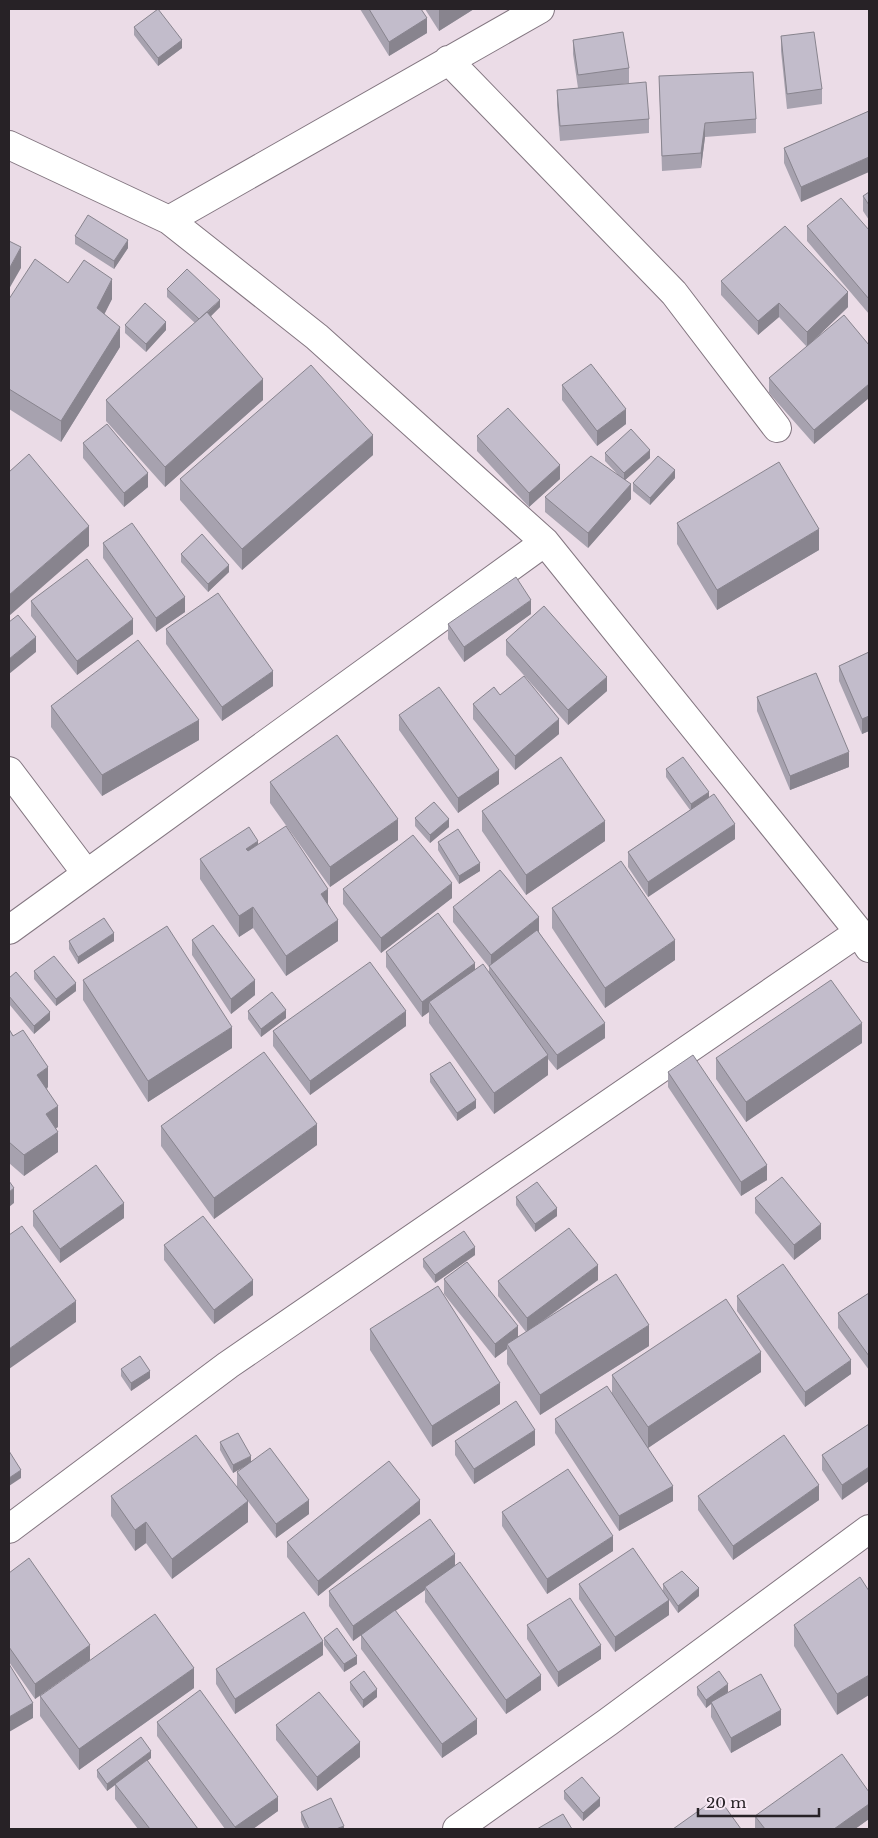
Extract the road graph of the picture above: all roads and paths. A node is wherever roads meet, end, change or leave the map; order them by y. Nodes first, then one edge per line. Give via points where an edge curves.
1 (540, 9) edge
2 (448, 60) junction
3 (9, 145) edge
4 (169, 220) junction
5 (777, 428) dead end
6 (545, 542) junction
7 (9, 771) edge
8 (86, 873) junction
9 (9, 930) edge
10 (864, 940) edge
11 (9, 1528) edge
12 (869, 1529) edge
13 (457, 1829) edge

1 - 2 street
2 - 4 street
2 - 5 street via 674,293
3 - 4 street
4 - 6 street via 317,338
6 - 8 street
6 - 10 street
7 - 8 street
8 - 9 street
10 - 11 street via 228,1365
12 - 13 street

